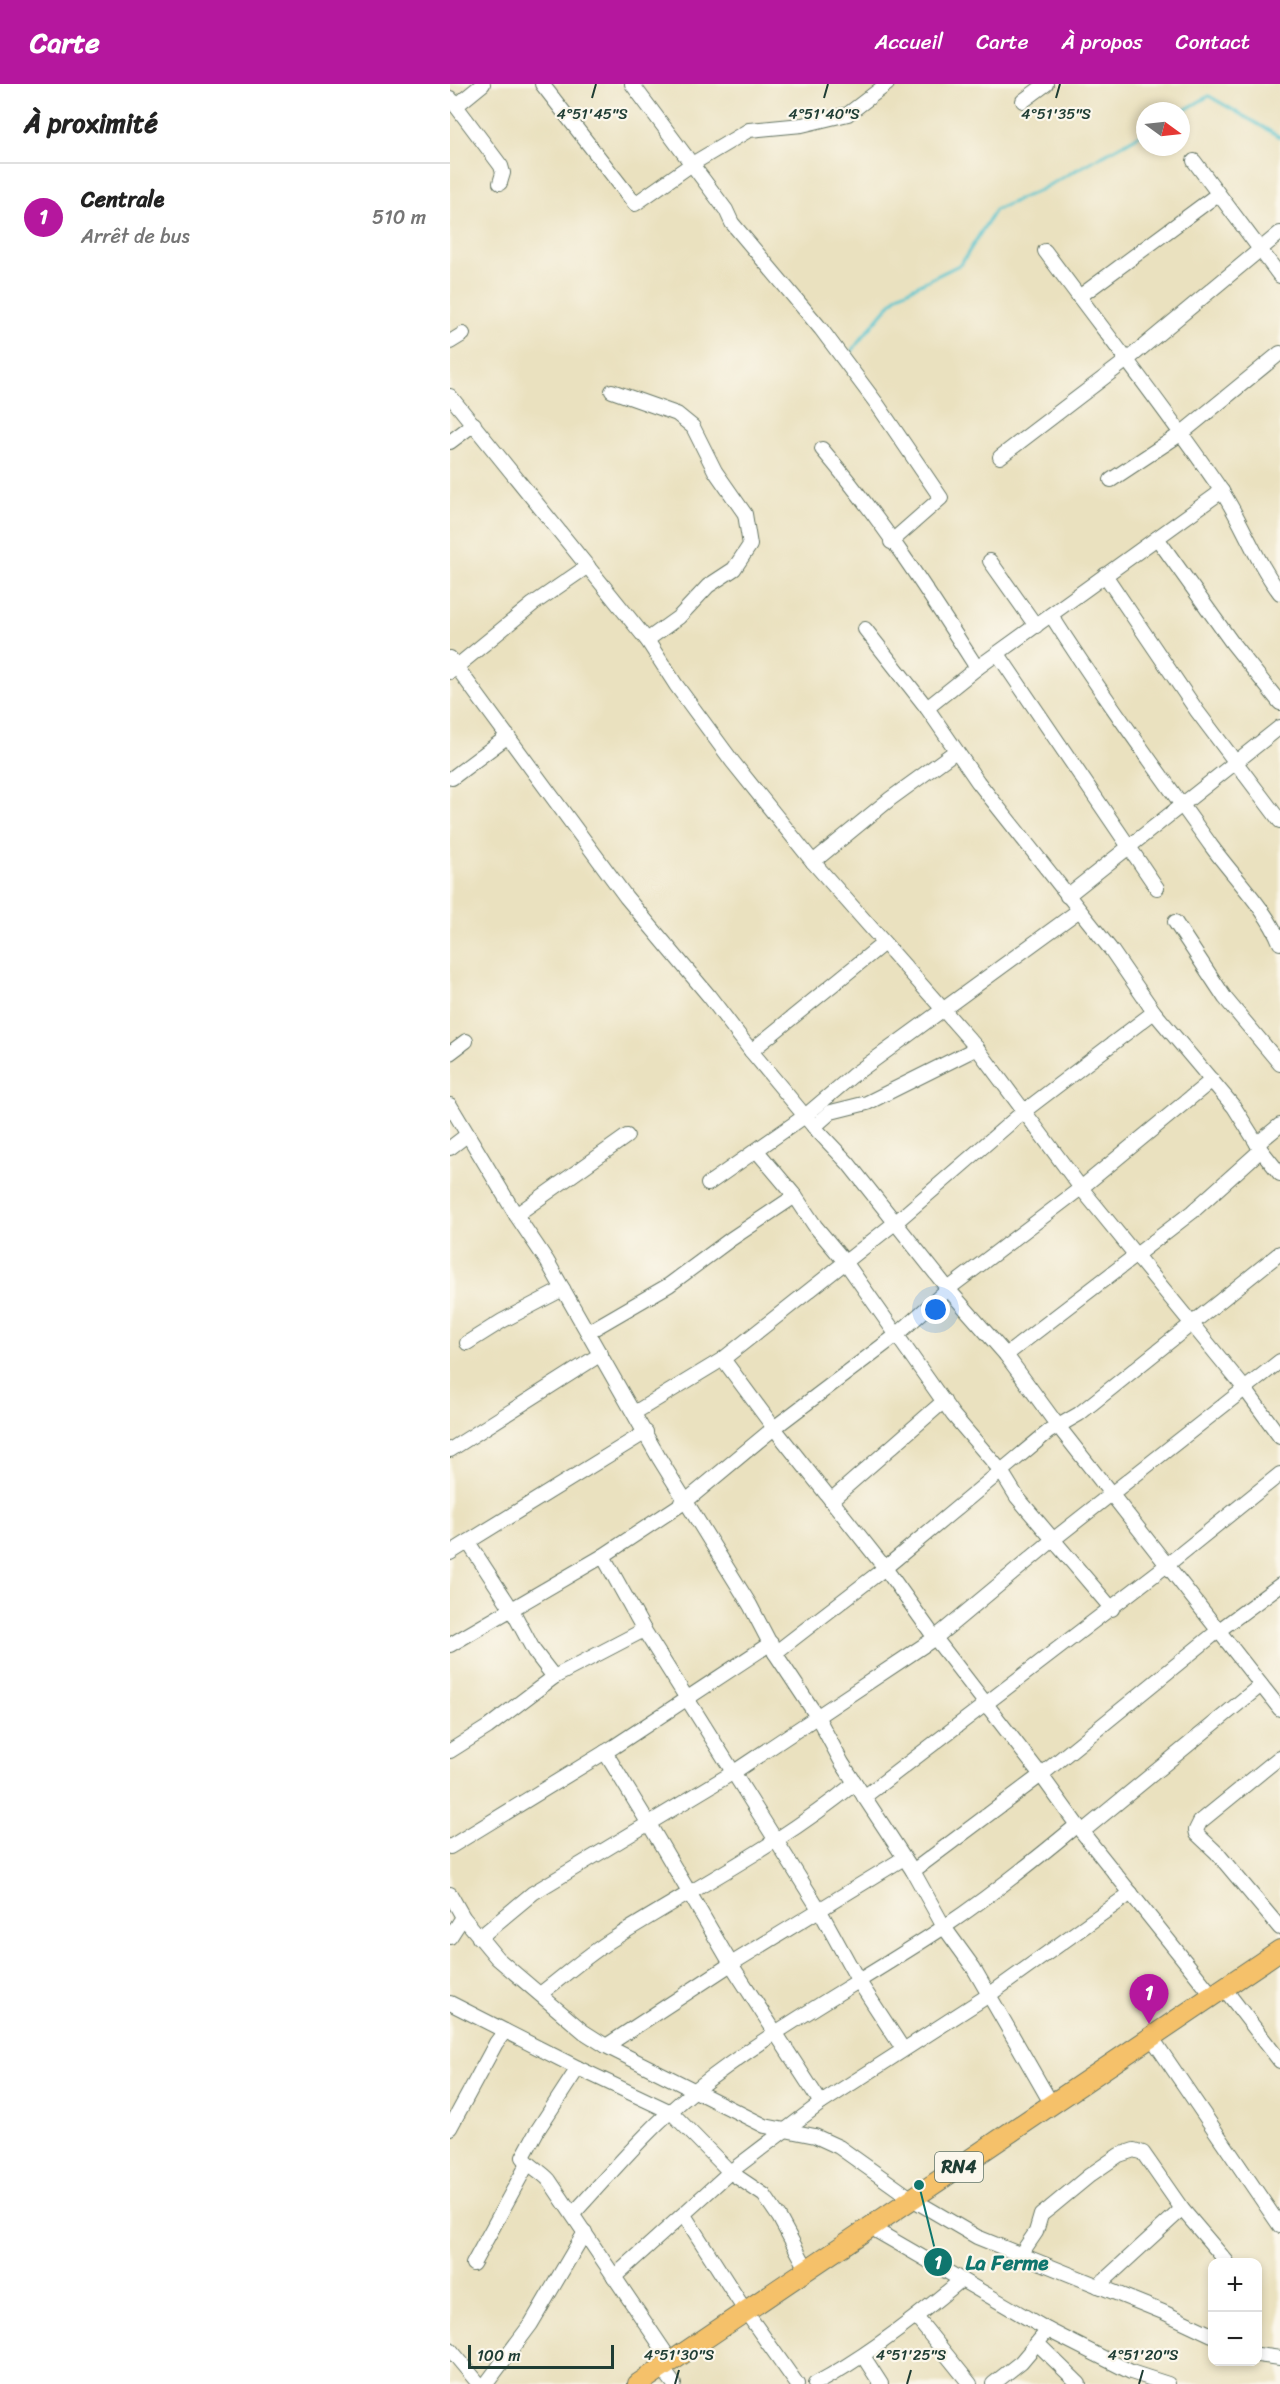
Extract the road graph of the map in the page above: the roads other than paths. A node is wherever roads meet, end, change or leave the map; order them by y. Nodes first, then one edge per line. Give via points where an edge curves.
1 (483, 84) edge
2 (542, 84) edge
3 (632, 84) edge
4 (887, 84) edge
5 (1046, 84) edge
6 (1023, 101) dead end
7 (453, 102) edge
8 (1194, 161) dead end
9 (692, 164) junction
10 (500, 183) dead end
11 (1218, 194) junction
12 (1280, 233) edge
13 (1260, 250) junction
14 (1045, 251) dead end
15 (1280, 276) edge
16 (1079, 297) junction
17 (464, 334) dead end
18 (450, 342) edge
19 (1280, 353) edge
20 (1127, 360) junction
21 (612, 391) dead end
22 (450, 396) edge
23 (474, 424) junction
24 (1182, 433) junction
25 (450, 442) edge
26 (822, 449) dead end
27 (1000, 457) dead end
28 (1111, 480) dead end
29 (1222, 491) junction
30 (1157, 538) junction
31 (891, 542) junction
32 (990, 561) dead end
33 (588, 566) junction
34 (1105, 575) junction
35 (1280, 593) edge
36 (1051, 615) junction
37 (1036, 626) junction
38 (865, 628) dead end
39 (647, 640) junction
40 (998, 654) junction
41 (452, 666) edge
42 (977, 668) junction
43 (1280, 703) edge
44 (927, 708) junction
45 (1280, 727) edge
46 (508, 736) junction
47 (956, 751) junction
48 (1236, 761) junction
49 (452, 778) dead end
50 (1182, 805) junction
51 (1280, 821) edge
52 (1129, 845) junction
53 (813, 862) junction
54 (1157, 888) dead end
55 (1067, 896) junction
56 (1078, 911) junction
57 (1175, 922) dead end
58 (1277, 927) edge
59 (884, 943) junction
60 (1280, 943) edge
61 (943, 1010) junction
62 (1154, 1012) junction
63 (466, 1041) dead end
64 (977, 1048) junction
65 (751, 1051) junction
66 (450, 1053) edge
67 (1280, 1064) edge
68 (1212, 1080) junction
69 (450, 1105) edge
70 (1023, 1112) junction
71 (810, 1122) junction
72 (1280, 1125) edge
73 (467, 1136) junction
74 (627, 1136) dead end
75 (1259, 1147) junction
76 (450, 1148) edge
77 (757, 1151) junction
78 (1280, 1174) edge
79 (708, 1184) dead end
80 (1081, 1188) junction
81 (795, 1196) junction
82 (516, 1215) junction
83 (896, 1222) junction
84 (1280, 1252) edge
85 (1137, 1256) junction
86 (846, 1263) junction
87 (563, 1289) junction
88 (948, 1289) junction
89 (1192, 1323) junction
90 (588, 1332) junction
91 (898, 1334) junction
92 (467, 1343) dead end
93 (601, 1354) junction
94 (1006, 1355) junction
95 (723, 1359) junction
96 (1280, 1361) edge
97 (1245, 1389) junction
98 (944, 1401) junction
99 (634, 1413) junction
100 (1059, 1426) junction
101 (774, 1428) junction
102 (646, 1432) junction
103 (1280, 1437) edge
104 (450, 1450) edge
105 (1000, 1471) junction
106 (1280, 1474) edge
107 (1113, 1494) junction
108 (831, 1500) junction
109 (686, 1501) junction
110 (1054, 1539) junction
111 (468, 1542) junction
112 (450, 1553) edge
113 (603, 1556) junction
114 (1167, 1565) junction
115 (885, 1568) junction
116 (1280, 1585) edge
117 (511, 1608) junction
118 (1112, 1608) junction
119 (644, 1629) junction
120 (1218, 1631) junction
121 (934, 1638) junction
122 (450, 1645) edge
123 (773, 1648) junction
124 (554, 1677) junction
125 (1261, 1685) junction
126 (686, 1698) junction
127 (1278, 1702) edge
128 (987, 1704) junction
129 (818, 1718) junction
130 (450, 1750) edge
131 (605, 1752) junction
132 (1280, 1757) edge
133 (734, 1772) junction
134 (1041, 1775) junction
135 (855, 1783) junction
136 (864, 1797) junction
137 (649, 1824) junction
138 (1079, 1828) junction
139 (775, 1840) junction
140 (450, 1847) edge
141 (904, 1858) junction
142 (913, 1871) junction
143 (690, 1893) junction
144 (1131, 1893) junction
145 (450, 1894) edge
146 (819, 1909) junction
147 (463, 1917) junction
148 (944, 1927) junction
149 (1280, 1928) edge
150 (450, 1937) edge
151 (479, 1938) junction
152 (1280, 1950) edge
153 (731, 1964) junction
154 (858, 1980) junction
155 (1217, 1991) junction
156 (540, 1994) junction
157 (989, 1995) junction
158 (450, 2003) edge
159 (505, 2031) junction
160 (776, 2033) junction
161 (1152, 2038) junction
162 (606, 2046) junction
163 (903, 2049) junction
164 (1280, 2061) edge
165 (578, 2068) junction
166 (694, 2091) junction
167 (821, 2103) junction
168 (1051, 2103) junction
169 (671, 2112) junction
170 (450, 2128) edge
171 (787, 2130) junction
172 (528, 2163) junction
173 (730, 2172) junction
174 (912, 2199) junction
175 (1182, 2209) junction
176 (573, 2214) junction
177 (684, 2215) junction
178 (1280, 2226) edge
179 (870, 2227) junction
180 (585, 2232) junction
181 (1021, 2254) junction
182 (1224, 2258) edge
183 (473, 2264) dead end
184 (807, 2269) junction
185 (615, 2277) junction
186 (960, 2281) junction
187 (1098, 2286) junction
188 (746, 2312) junction
189 (916, 2317) junction
190 (1048, 2330) junction
191 (1208, 2333) edge
192 (1038, 2344) junction
193 (450, 2349) edge
194 (863, 2356) junction
195 (1262, 2356) edge
196 (1280, 2358) edge
197 (666, 2365) junction
198 (1131, 2372) junction
199 (479, 2384) edge
200 (486, 2384) edge
201 (638, 2384) edge
202 (674, 2384) edge
203 (797, 2384) edge
204 (815, 2384) edge
205 (881, 2384) edge
206 (970, 2384) edge
207 (993, 2384) edge
208 (1079, 2384) edge
209 (1122, 2384) edge
210 (1168, 2384) edge

1 - 7 street
2 - 9 street via 635,204
3 - 9 street
4 - 9 street via 848,114 802,125 749,130
5 - 6 street
7 - 10 street via 501,166
8 - 11 street
9 - 31 street via 732,223 821,328 941,498
11 - 13 street
11 - 16 street
12 - 13 street
13 - 15 street
13 - 20 street
14 - 16 street
16 - 20 street
17 - 18 street
19 - 24 street
20 - 24 street
20 - 27 street
21 - 39 street via 686,420 746,514 750,545 734,569 708,586 679,617
22 - 23 street
23 - 25 street
23 - 33 street
24 - 28 street
24 - 29 street
26 - 31 street
29 - 30 street
29 - 35 street
30 - 34 street
30 - 43 street
31 - 42 street
32 - 37 street
33 - 39 street
33 - 41 street
34 - 36 street
34 - 48 street via 1197,711
36 - 37 street
36 - 50 street via 1092,680
37 - 40 street
38 - 44 street
39 - 53 street via 710,733
40 - 42 street
40 - 52 street
41 - 46 street
42 - 44 street
44 - 47 street
45 - 48 street
46 - 49 street
46 - 65 street via 594,855
47 - 53 street
47 - 55 street
48 - 50 street
48 - 51 street
50 - 52 street
50 - 58 street
52 - 54 street
52 - 55 street
53 - 59 street
55 - 56 street
56 - 61 street
56 - 62 street via 1112,951
57 - 67 street via 1226,998
58 - 60 street
59 - 61 street
59 - 65 street
61 - 64 street
61 - 71 street via 852,1076
62 - 68 street
62 - 70 street
63 - 66 street
64 - 70 street
64 - 71 street via 867,1103
65 - 71 street
68 - 75 street
68 - 80 street
69 - 73 street
70 - 80 street
70 - 83 street
71 - 77 street
71 - 83 street
72 - 75 street
73 - 76 street
73 - 82 street
74 - 82 street
75 - 78 street
75 - 85 street via 1192,1212
77 - 79 street
77 - 81 street
80 - 85 street
80 - 88 street
81 - 86 street
81 - 90 street via 669,1285
82 - 87 street
83 - 86 street
83 - 88 street
84 - 89 street
85 - 89 street
85 - 94 street
86 - 91 street
86 - 95 street
87 - 90 street
87 - 92 street
88 - 91 street
88 - 94 street
89 - 97 street
89 - 100 street
90 - 93 street
91 - 98 street
91 - 101 street
93 - 99 street
93 - 104 street
94 - 100 street
95 - 99 street
95 - 101 street
96 - 97 street
97 - 103 street
97 - 107 street
98 - 105 street
98 - 108 street
99 - 102 street
100 - 105 street
100 - 107 street
101 - 108 street
101 - 109 street
102 - 109 street
102 - 111 street
105 - 110 street
105 - 115 street
106 - 114 street
107 - 110 street
107 - 114 street
108 - 115 street
109 - 113 street
109 - 123 street
110 - 118 street
110 - 121 street
111 - 112 street
111 - 117 street
113 - 117 street
113 - 119 street
114 - 118 street
114 - 120 street
115 - 121 street
115 - 123 street
116 - 120 street
117 - 122 street
117 - 124 street via 534,1651
118 - 128 street
119 - 124 street
119 - 126 street
120 - 125 street
120 - 134 street
121 - 128 street
121 - 129 street
123 - 126 street
123 - 129 street
124 - 130 street via 488,1727
125 - 127 street
125 - 138 street
126 - 131 street
126 - 133 street
128 - 134 street
128 - 136 street
129 - 133 street
129 - 135 street
131 - 137 street
131 - 140 street
132 - 149 street via 1200,1822 1196,1830
133 - 137 street
133 - 139 street
134 - 138 street
134 - 142 street
135 - 136 street
135 - 139 street
136 - 141 street
137 - 143 street
137 - 151 street via 533,1893
138 - 144 street
138 - 148 street
139 - 143 street
139 - 146 street
141 - 142 street
141 - 146 street
142 - 148 street
143 - 153 street
143 - 156 street via 611,1940
144 - 155 street
144 - 157 street
145 - 147 street
146 - 153 street
146 - 154 street
147 - 150 street
147 - 151 street
148 - 154 street
148 - 157 street
151 - 156 street
152 - 155 highway, RN4
153 - 160 street
153 - 162 street
154 - 160 street
154 - 163 street
155 - 161 highway, RN4
155 - 164 street
156 - 162 street
157 - 163 street
157 - 168 street
158 - 159 street
159 - 165 street
159 - 170 street
160 - 166 street
160 - 167 street
161 - 168 highway, RN4
161 - 178 street
162 - 166 street
163 - 167 street
165 - 169 street
165 - 172 street via 523,2154
166 - 169 street
166 - 171 street via 765,2126
167 - 171 street
168 - 174 highway, RN4
169 - 173 street
169 - 176 street
171 - 173 street
171 - 174 street via 839,2147
172 - 176 street via 540,2170
172 - 183 street
173 - 177 street
173 - 184 street via 764,2195
174 - 179 highway, RN4
174 - 181 street via 977,2237
175 - 181 street via 1143,2153 1128,2151 1090,2175 1041,2216 1036,2232
175 - 182 street
175 - 187 street
176 - 180 street
177 - 185 street
177 - 188 street
179 - 184 highway, RN4
179 - 186 street
180 - 185 street
180 - 200 street via 531,2325
181 - 187 street
184 - 188 highway, RN4
185 - 197 street
186 - 189 street
186 - 190 street
187 - 191 street
188 - 197 highway, RN4
188 - 203 street
189 - 194 street
189 - 206 street
190 - 192 street
190 - 198 street
192 - 207 street
192 - 208 street
193 - 199 street
194 - 204 street
194 - 205 street
195 - 196 street
197 - 201 highway, RN4
197 - 202 street
198 - 209 street
198 - 210 street

